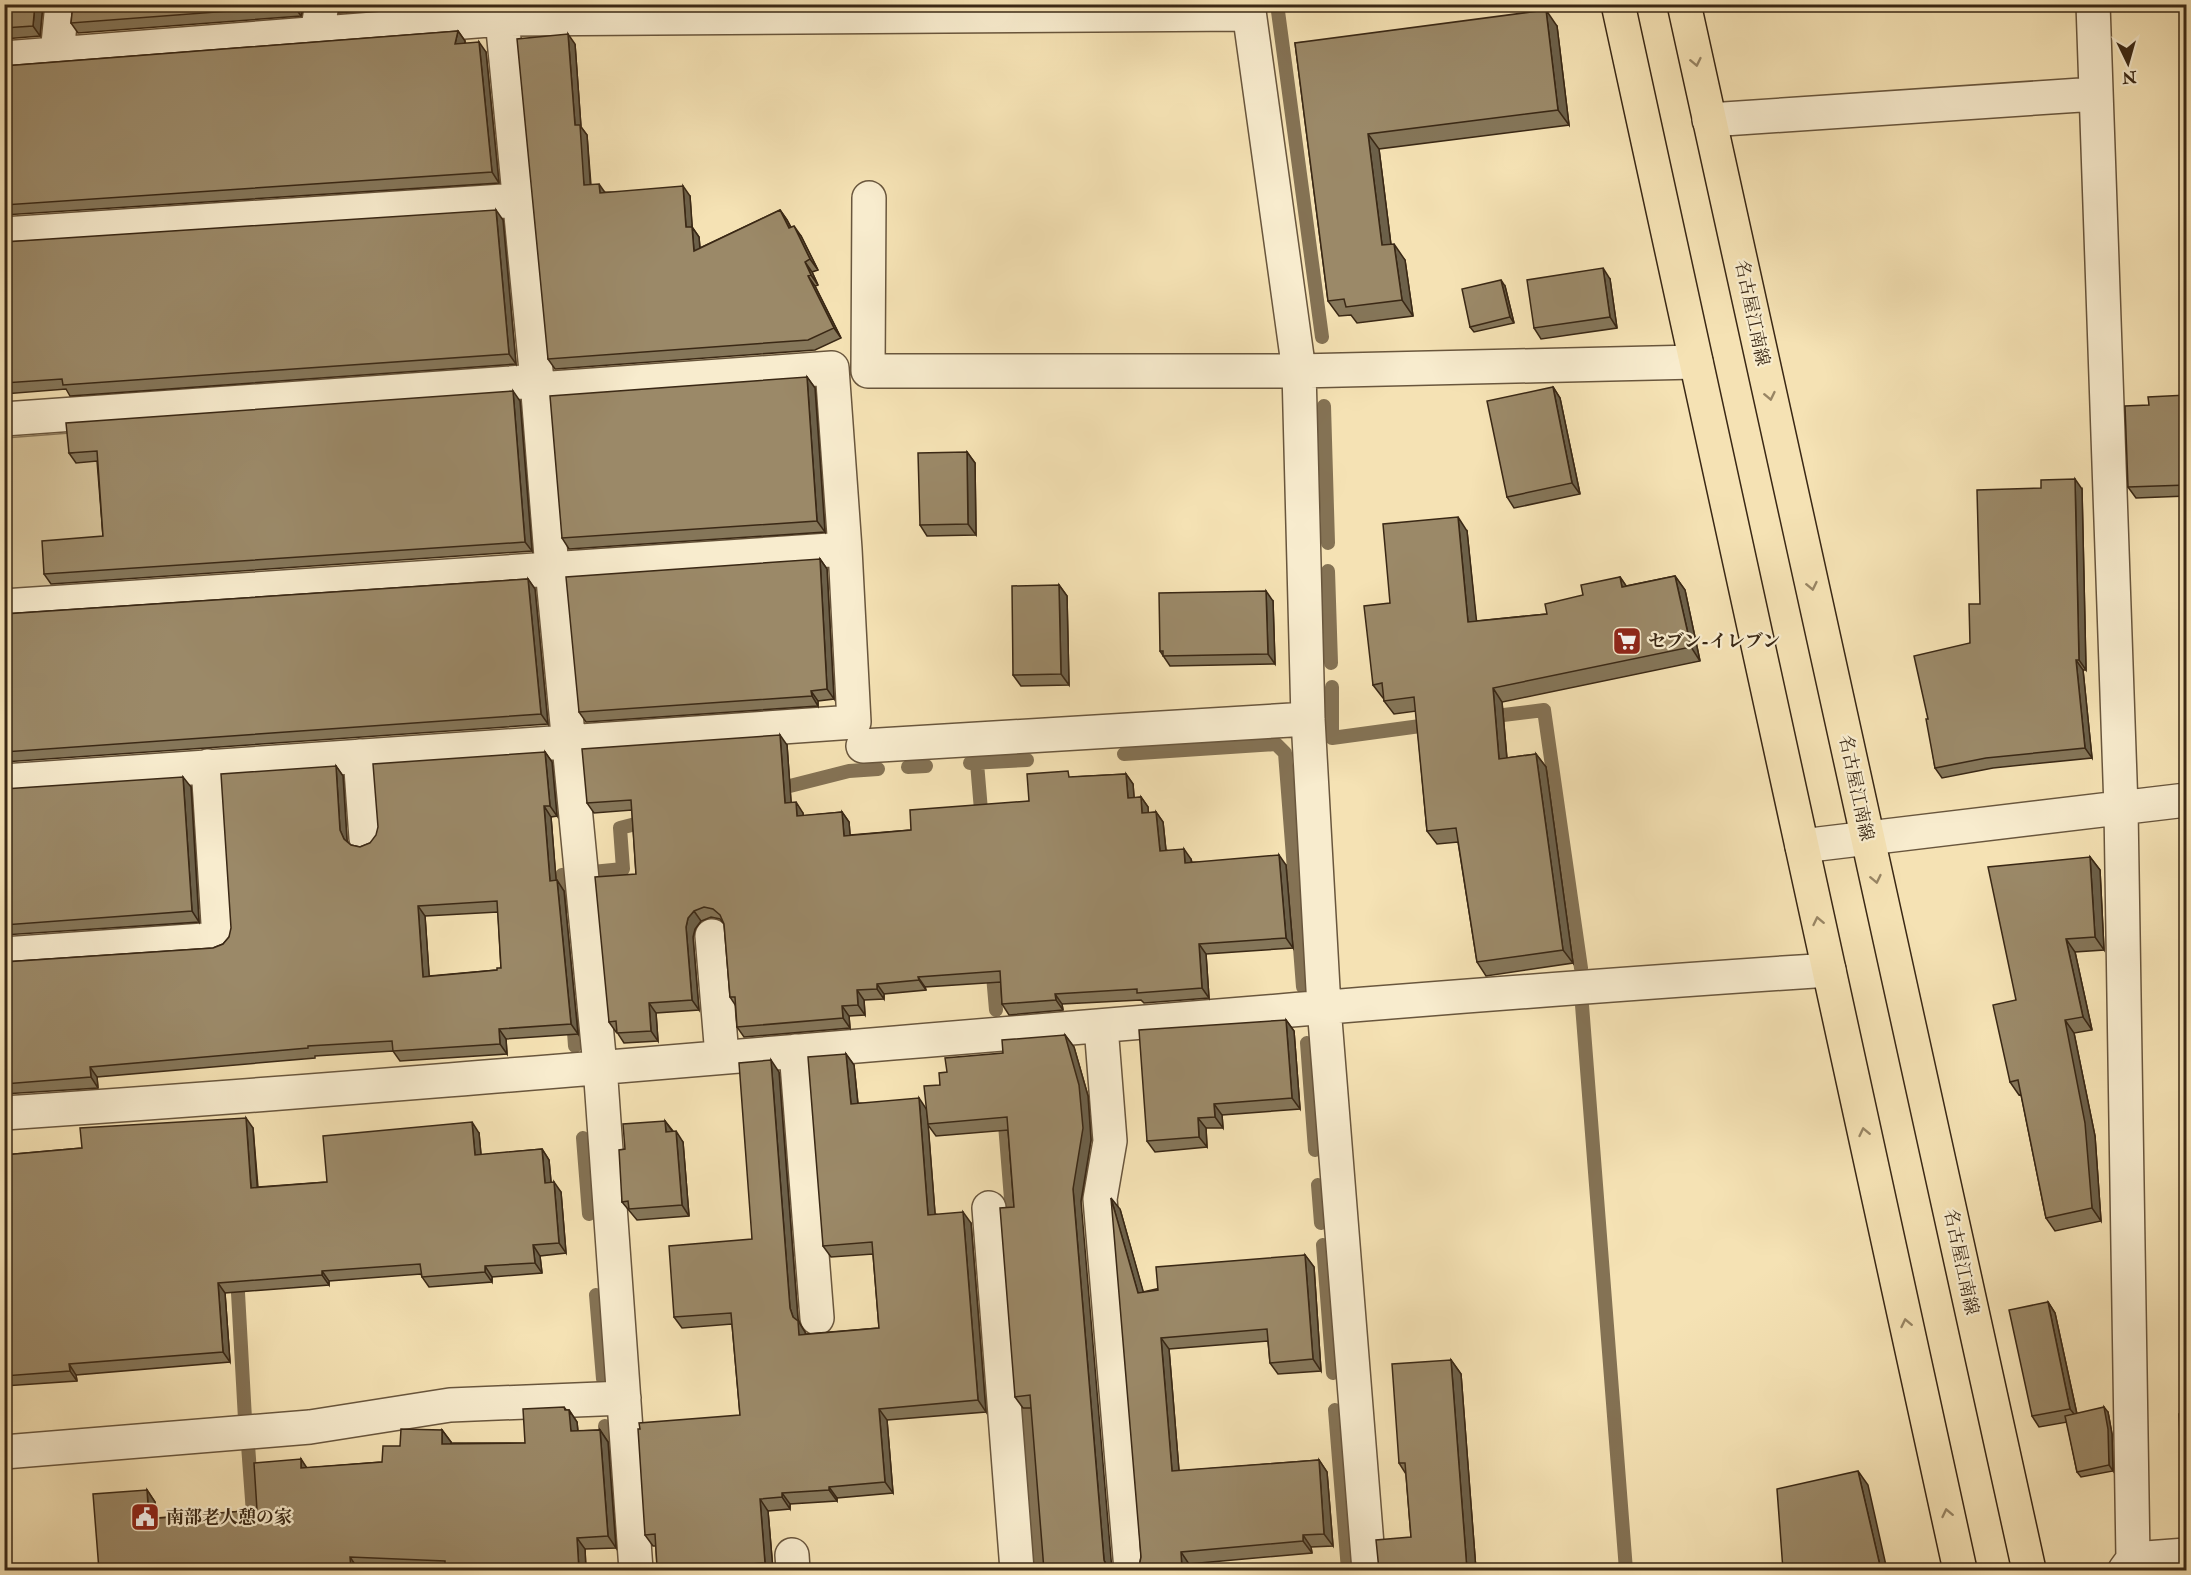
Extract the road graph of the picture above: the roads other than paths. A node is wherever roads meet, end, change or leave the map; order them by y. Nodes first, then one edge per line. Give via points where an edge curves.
1 (62, 4) edge
2 (1618, 4) edge
3 (1684, 4) edge
4 (2093, 4) edge
5 (1248, 9) edge
6 (504, 12) edge
7 (319, 19) edge
8 (57, 54) junction
9 (4, 58) edge
10 (2096, 94) junction
11 (1709, 120) junction
12 (869, 198) dead end
13 (520, 200) junction
14 (4, 234) edge
15 (1696, 362) junction
16 (1299, 371) junction
17 (537, 385) junction
18 (4, 419) edge
19 (845, 549) junction
20 (552, 569) junction
21 (4, 606) edge
22 (1308, 718) junction
23 (568, 741) junction
24 (864, 746) dead end
25 (360, 756) junction
26 (208, 766) junction
27 (4, 781) edge
28 (2187, 800) edge
29 (2121, 808) junction
30 (366, 838) dead end
31 (1867, 838) junction
32 (1802, 846) junction
33 (712, 936) dead end
34 (4, 954) edge
35 (1829, 970) junction
36 (1324, 1007) junction
37 (1101, 1026) junction
38 (796, 1051) junction
39 (722, 1056) junction
40 (600, 1066) junction
41 (4, 1113) edge
42 (989, 1208) dead end
43 (817, 1318) dead end
44 (624, 1398) junction
45 (4, 1452) edge
46 (2187, 1555) edge
47 (2129, 1565) edge
48 (636, 1570) edge
49 (1017, 1570) edge
50 (1131, 1570) edge
51 (1369, 1570) edge
52 (1960, 1570) edge
53 (2029, 1570) edge

1 - 8 street
2 - 15 main road
3 -> 11 main road, 名古屋江南線
4 - 10 street
5 - 6 street
5 - 16 street
6 - 7 street
6 - 13 street
7 - 8 street
8 - 9 street
10 - 11 street
10 - 29 street
11 -> 31 main road, 名古屋江南線
12 - 16 street via 868,371
13 - 14 street
13 - 17 street
15 - 16 street
15 - 32 main road
16 - 22 street
17 - 18 street
17 - 19 street via 832,368
17 - 20 street
19 - 20 street
19 - 23 street via 854,722
20 - 21 street
20 - 23 street
22 - 24 street
22 - 36 street
23 - 25 street
23 - 40 street
25 - 26 street
25 - 30 street
26 - 27 street
26 - 34 street via 219,939
28 - 29 street
29 - 31 street
29 - 47 street
31 - 32 street
31 -> 53 main road, 名古屋江南線
35 -> 32 main road
33 - 39 street
35 - 36 street
52 -> 35 main road
36 - 37 street
36 - 51 street
37 - 38 street
37 - 50 street via 1110,1141 1100,1199
38 - 39 street
38 - 43 street
39 - 40 street
40 - 41 street
40 - 44 street
42 - 49 street
44 - 45 street via 450,1405 310,1427
44 - 48 street
46 - 47 street

